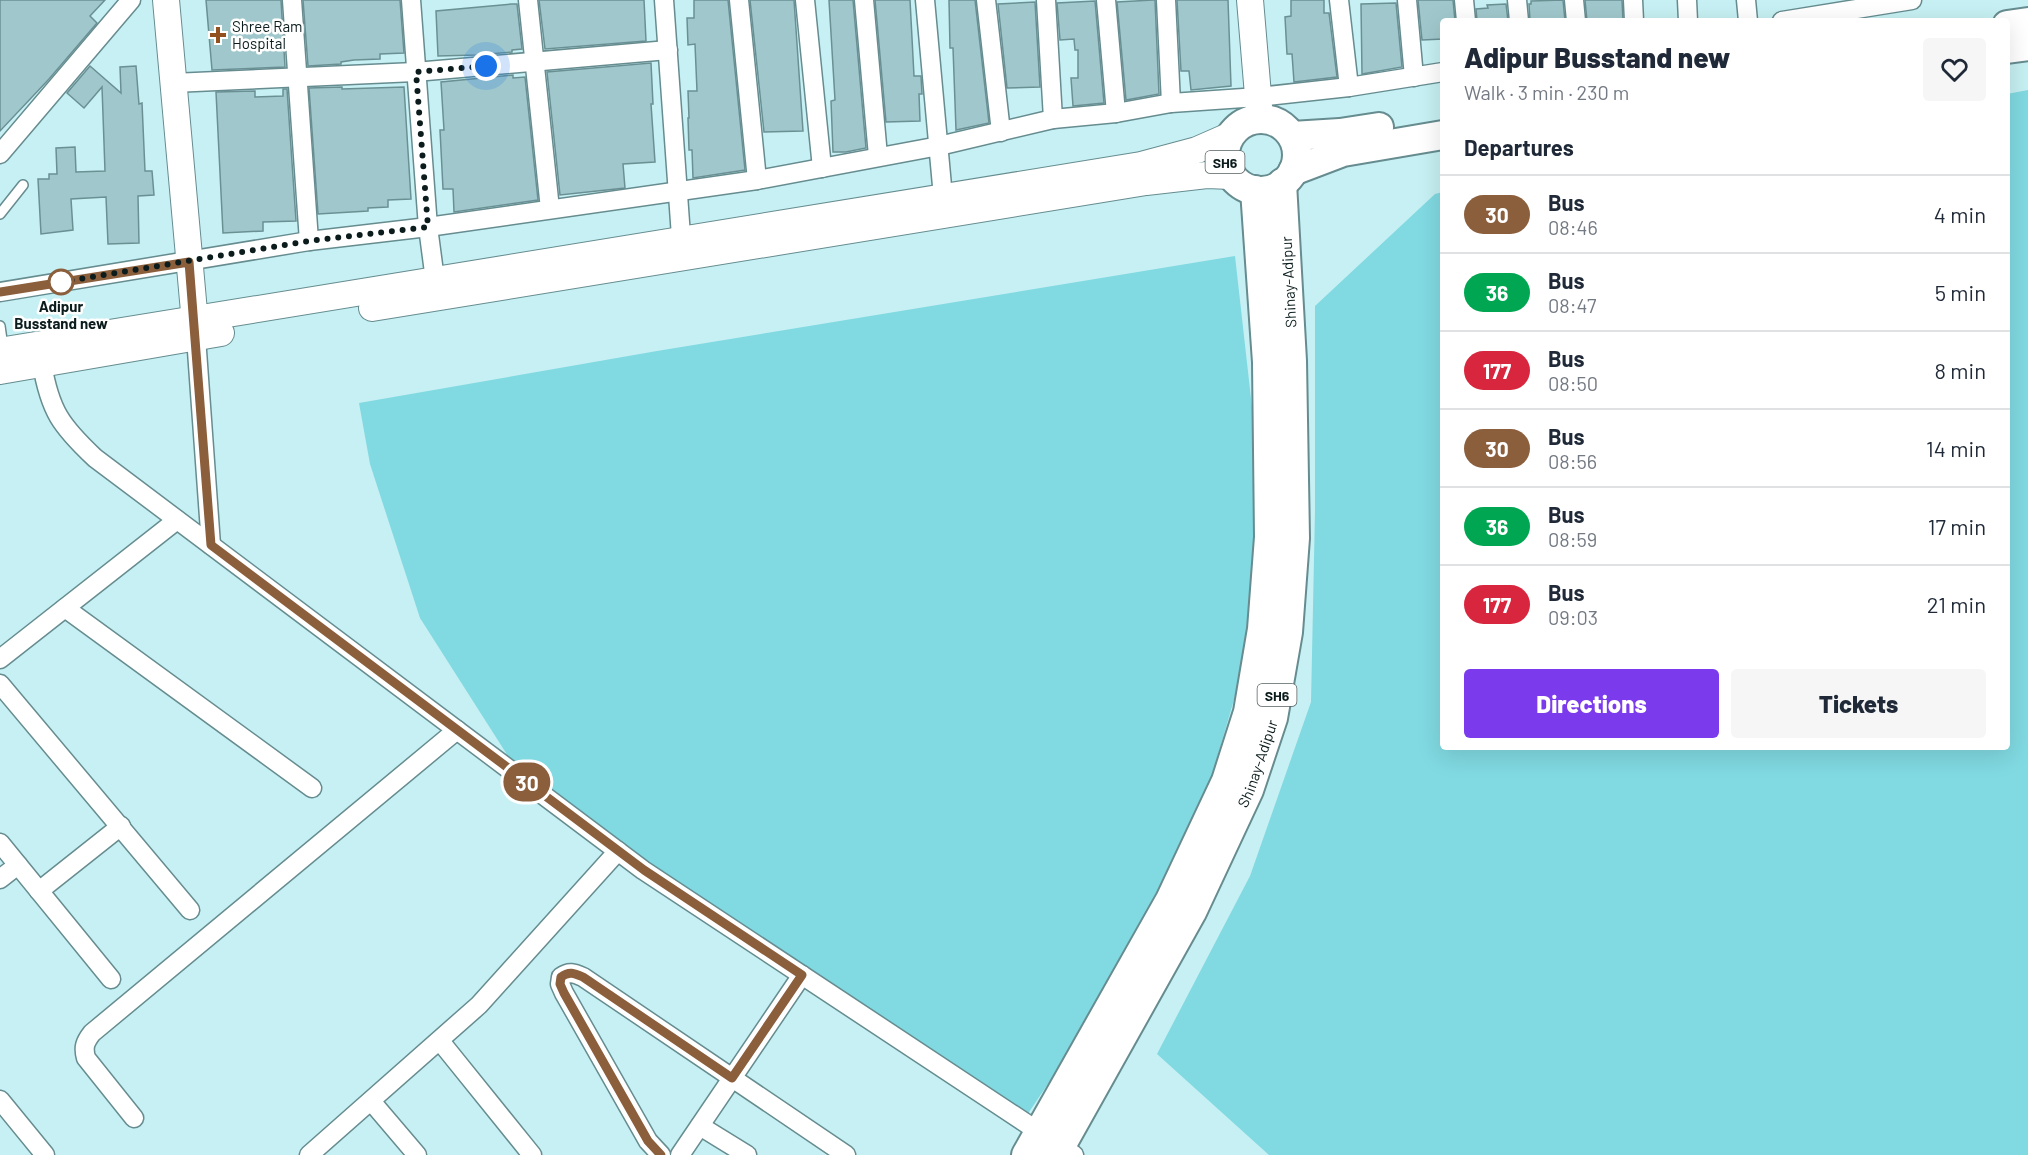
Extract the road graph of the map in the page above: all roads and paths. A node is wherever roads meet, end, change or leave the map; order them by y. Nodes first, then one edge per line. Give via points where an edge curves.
1 (131, 0) edge
2 (166, 0) edge
3 (292, 0) edge
4 (411, 0) edge
5 (528, 0) edge
6 (664, 0) edge
7 (739, 0) edge
8 (805, 0) edge
9 (864, 0) edge
10 (925, 0) edge
11 (986, 0) edge
12 (1046, 0) edge
13 (1106, 0) edge
14 (1166, 0) edge
15 (1250, 0) edge
16 (1339, 0) edge
17 (1407, 0) edge
18 (1464, 0) edge
19 (1517, 0) edge
20 (1574, 0) edge
21 (1633, 0) edge
22 (1687, 0) edge
23 (1746, 0) edge
24 (1912, 0) edge
25 (1841, 6) edge
26 (1466, 18) edge
27 (1519, 18) edge
28 (1576, 18) edge
29 (1634, 18) edge
30 (1688, 18) edge
31 (1748, 18) edge
32 (1794, 18) edge
33 (2028, 22) edge
34 (2010, 25) edge
35 (2028, 46) edge
36 (2010, 49) edge
37 (668, 50) junction
38 (534, 62) junction
39 (416, 72) junction
40 (1440, 73) edge
41 (1414, 77) junction
42 (297, 78) junction
43 (173, 83) junction
44 (1348, 87) junction
45 (1171, 103) junction
46 (1259, 108) junction
47 (1116, 113) junction
48 (1440, 117) edge
49 (1053, 119) junction
50 (1000, 132) junction
51 (1229, 136) junction
52 (1292, 136) junction
53 (1440, 136) edge
54 (939, 146) junction
55 (0, 154) edge
56 (878, 156) junction
57 (822, 168) junction
58 (1288, 177) junction
59 (757, 180) junction
60 (1243, 183) junction
61 (22, 185) dead end
62 (678, 192) junction
63 (944, 197) junction
64 (550, 209) junction
65 (0, 214) edge
66 (428, 227) junction
67 (309, 241) junction
68 (682, 249) junction
69 (189, 262) junction
70 (435, 280) junction
71 (0, 292) edge
72 (195, 328) junction
73 (2, 353) edge
74 (42, 364) junction
75 (177, 520) junction
76 (211, 545) junction
77 (65, 608) junction
78 (0, 659) edge
79 (0, 684) edge
80 (457, 730) junction
81 (312, 789) dead end
82 (121, 826) junction
83 (0, 843) edge
84 (618, 850) junction
85 (18, 865) junction
86 (0, 879) edge
87 (39, 891) junction
88 (189, 910) dead end
89 (802, 975) junction
90 (111, 978) dead end
91 (440, 1041) junction
92 (732, 1078) junction
93 (0, 1100) edge
94 (371, 1101) junction
95 (134, 1118) dead end
96 (700, 1126) junction
97 (1052, 1149) edge
98 (45, 1155) edge
99 (309, 1155) edge
100 (417, 1155) edge
101 (532, 1155) edge
102 (661, 1155) edge
103 (680, 1155) edge
104 (747, 1155) edge
105 (846, 1155) edge

1 - 55 street
2 - 43 main road
3 - 42 street
4 - 39 street
5 - 38 street
6 - 37 street
7 - 59 street
8 - 57 street
9 - 56 street
10 - 54 street
11 - 50 street
12 - 49 street
13 - 47 street
14 - 45 street
15 - 46 main road
16 - 44 street
17 - 41 street
18 - 26 street
19 - 27 street
20 - 28 street
21 - 29 street
22 - 30 street
23 - 31 street
24 - 25 street
25 - 32 street
33 - 34 main road
35 - 36 main road
37 - 38 street
37 - 62 street
38 - 39 street
38 - 64 street
39 - 42 street
39 - 66 street
40 - 41 street
41 - 44 street
42 - 43 street
42 - 67 street
43 - 69 main road
44 - 46 street
45 - 46 street
45 - 47 street
46 - 51 main road, SH6
46 - 52 main road
47 - 49 street
48 - 52 main road
49 - 50 street
50 - 54 street
51 - 60 main road, SH6 via 1226,163
51 - 63 main road via 1197,150 1142,165
52 - 58 main road, SH6 via 1296,154
53 - 58 main road, SH6 via 1343,152
54 - 56 street
54 - 63 street
56 - 57 street
57 - 59 street
58 - 60 main road, SH6 via 1270,190
58 - 97 main road, Shinay-Adipur / SH6 via 1294,538 1288,632 1273,718 1250,790 1192,912
59 - 62 street
60 - 68 main road via 1208,175 1146,182
60 - 97 main road, Shinay-Adipur / SH6 via 1267,362 1269,537 1263,629 1248,712 1226,781
61 - 65 lane
62 - 64 street
62 - 68 street
63 - 68 main road
64 - 66 street
66 - 67 street
66 - 70 street
67 - 69 street
68 - 70 main road
68 - 72 main road
69 - 71 street
69 - 72 main road
70 - 72 main road
72 - 73 main road
72 - 74 main road
72 - 76 street
73 - 74 main road
74 - 75 street via 47,392 58,418 75,439
75 - 76 street
75 - 77 street
76 - 80 street
77 - 78 street
77 - 81 street
79 - 82 street
80 - 84 street
80 - 95 street via 92,1033 85,1042 86,1058
82 - 87 street
82 - 88 street
83 - 85 street
84 - 89 street
84 - 91 street via 495,989
85 - 86 street
85 - 87 street
87 - 90 street
89 - 92 street
89 - 97 street
91 - 94 street
91 - 101 street
92 - 96 street
92 - 102 street via 583,977 574,973 561,977 564,993 648,1141
92 - 105 street
93 - 98 street
94 - 99 street
94 - 100 street
96 - 103 street
96 - 104 street

